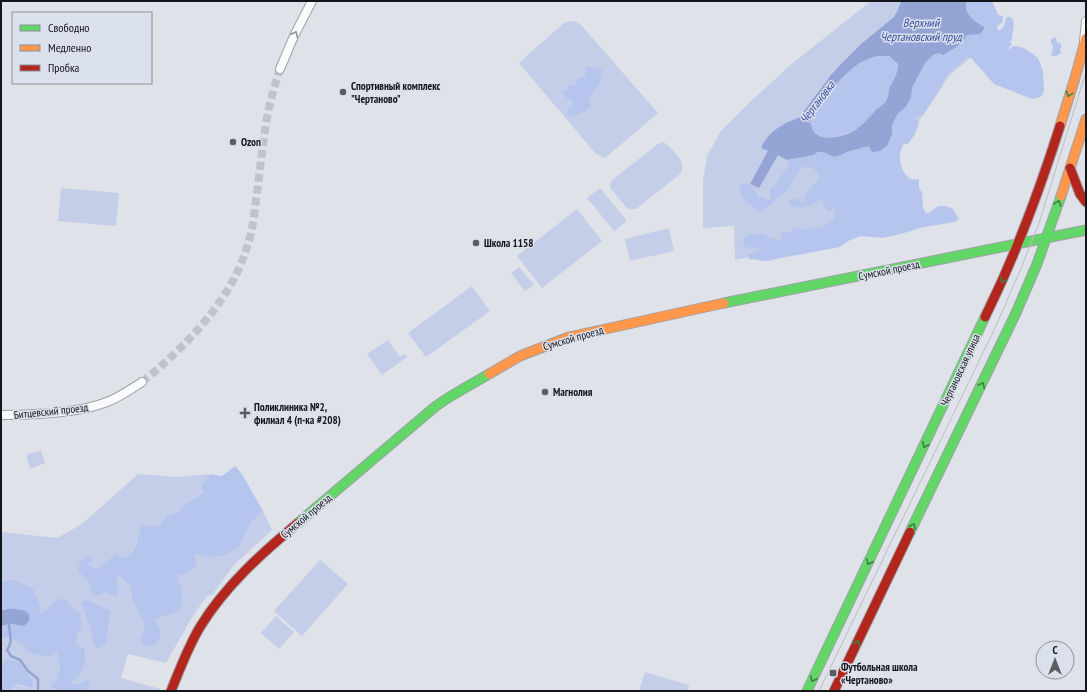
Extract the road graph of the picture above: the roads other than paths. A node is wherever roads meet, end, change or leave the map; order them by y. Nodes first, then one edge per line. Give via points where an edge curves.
1 (312, 1) edge
2 (1086, 21) edge
3 (1085, 42) edge
4 (1083, 58) edge
5 (280, 69) tunnel mouth
6 (1086, 119) edge
7 (1070, 168) junction
8 (1086, 202) edge
9 (1086, 230) edge
10 (1046, 238) junction
11 (1018, 244) junction
12 (142, 382) tunnel mouth
13 (1, 415) edge
14 (171, 691) edge
15 (808, 691) edge
16 (834, 691) edge

5 -> 1 street
2 - 3 street
3 - 4 main road, Чертановская улица
4 -> 11 main road, Чертановская улица
6 - 7 main road
7 - 8 main road via 1080,194
10 -> 7 main road
9 - 10 main road, Сумской проезд
10 - 11 main road, Сумской проезд
16 -> 10 main road via 1015,315
11 - 14 main road, Сумской проезд via 569,337 520,356 436,406 271,546 235,582 200,627 186,653
11 -> 15 main road, Чертановская улица
12 - 13 street, Битцевский проезд via 117,398 98,406

